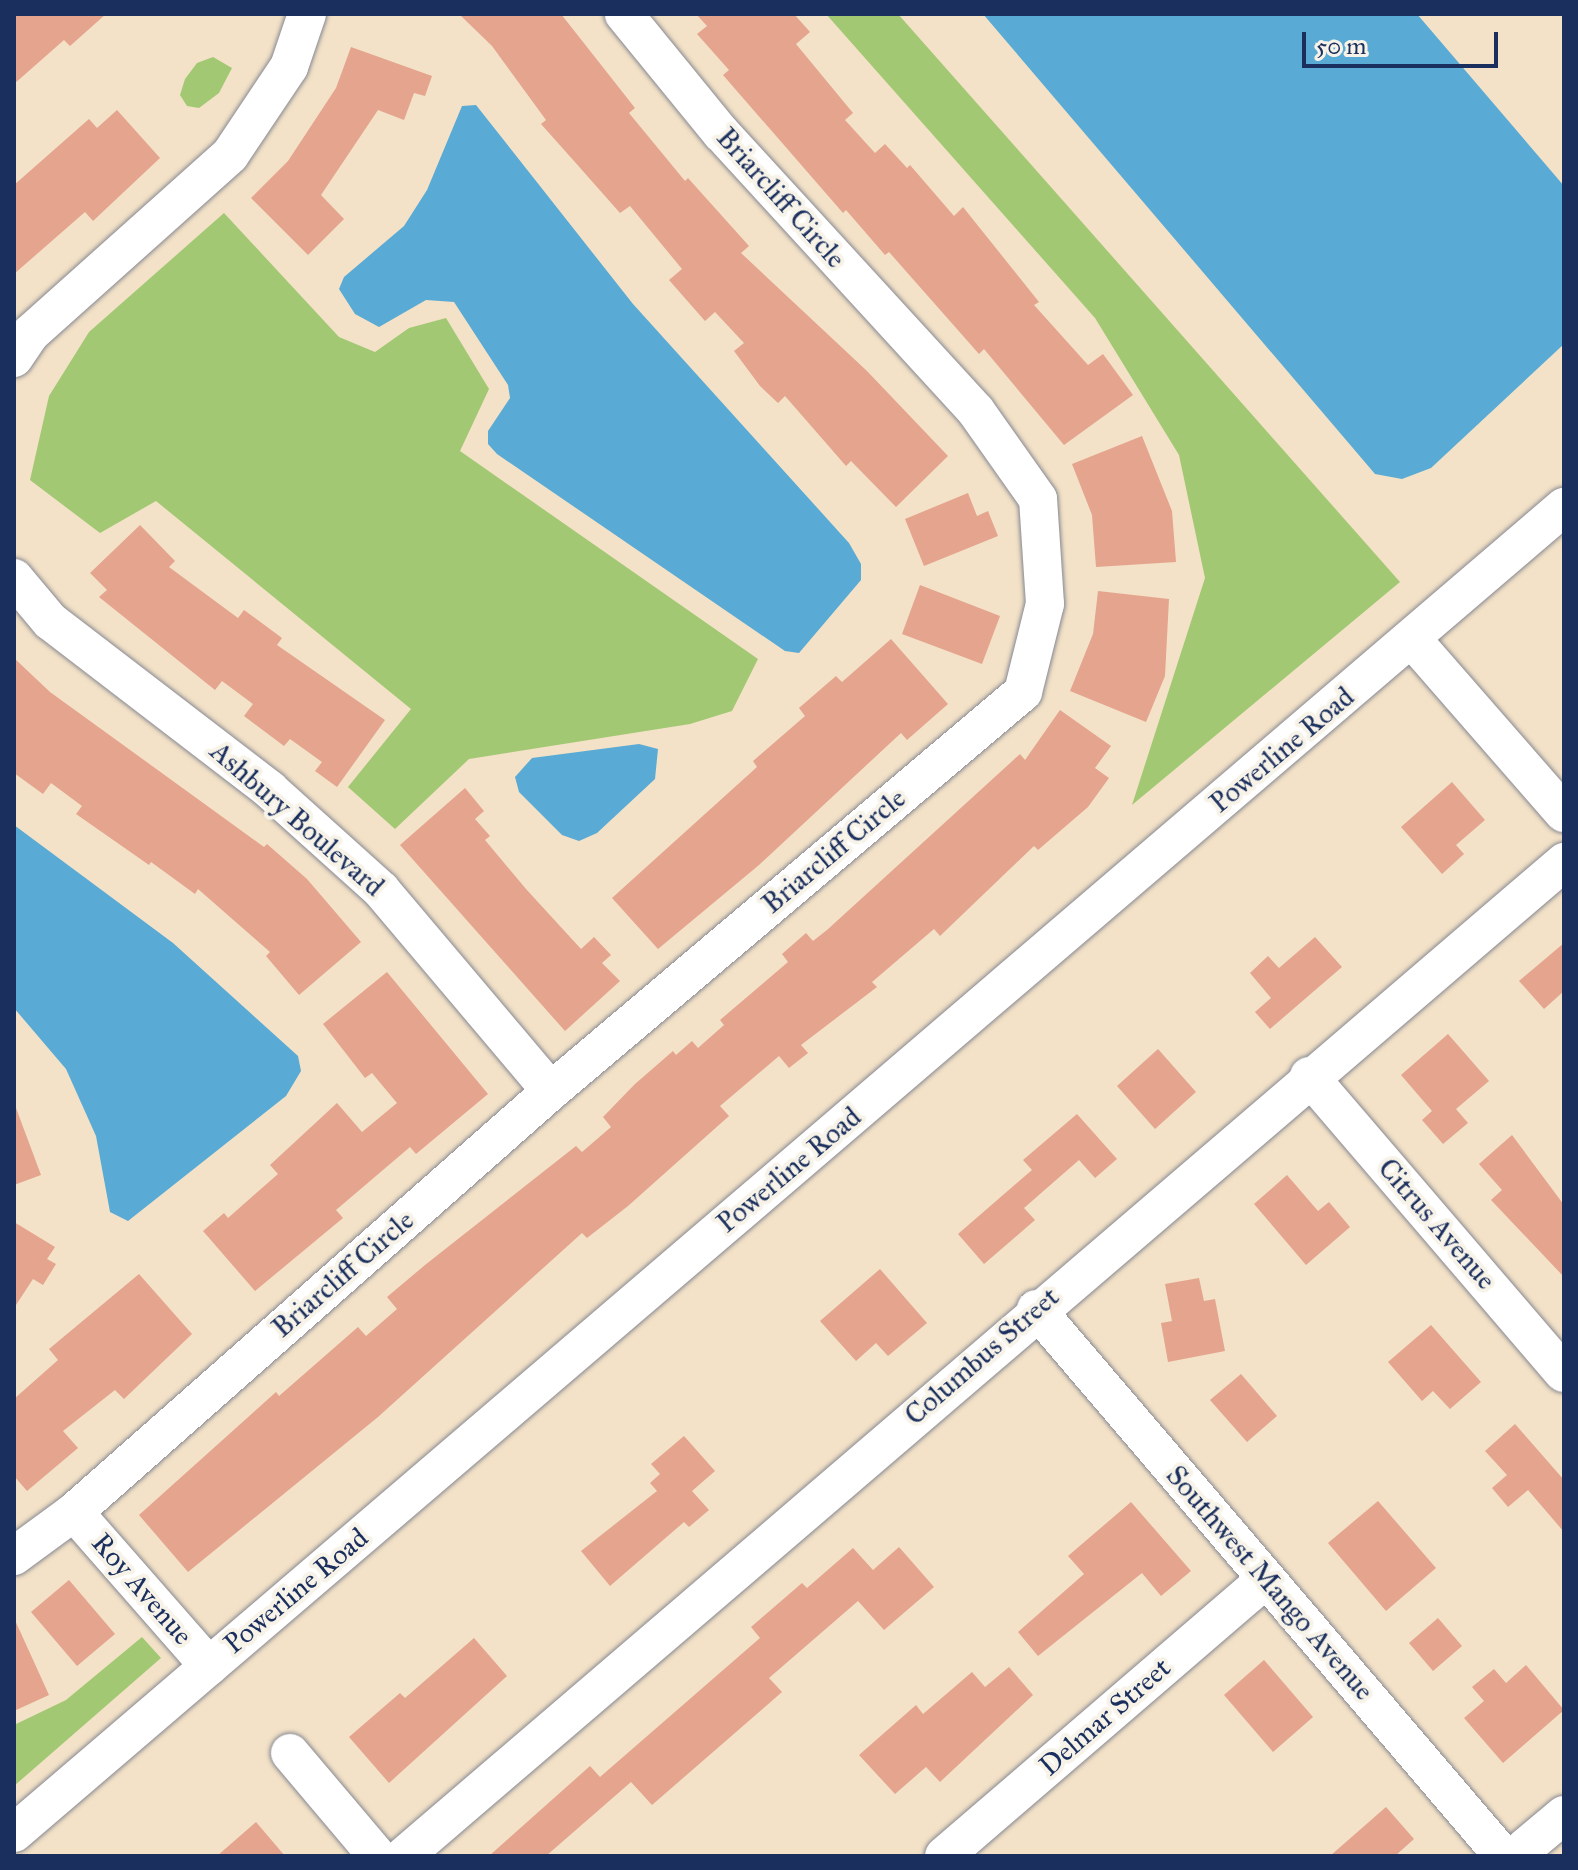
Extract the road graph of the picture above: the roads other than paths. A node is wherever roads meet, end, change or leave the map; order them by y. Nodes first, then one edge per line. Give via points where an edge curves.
1 (307, 14) edge
2 (624, 14) edge
3 (14, 358) edge
4 (1564, 507) edge
5 (14, 578) edge
6 (1412, 639) junction
7 (1564, 813) edge
8 (1564, 862) edge
9 (1309, 1076) junction
10 (551, 1091) junction
11 (1036, 1309) junction
12 (1564, 1373) edge
13 (74, 1512) junction
14 (14, 1556) edge
15 (1266, 1579) junction
16 (209, 1666) junction
17 (290, 1753) dead end
18 (1564, 1815) edge
19 (14, 1833) edge
20 (377, 1856) edge
21 (404, 1856) edge
22 (944, 1856) edge
23 (1503, 1856) edge
24 (1515, 1856) edge

1 - 3 street via 289,67 230,155 31,333
2 - 10 street, Briarcliff Circle via 721,133 994,436 1038,499 1045,604 1023,692
4 - 6 street, Powerline Road
5 - 10 street, Ashbury Boulevard via 50,621 270,790 381,890
6 - 7 street
6 - 16 street, Powerline Road
8 - 9 street, Columbus Street
9 - 11 street, Columbus Street
9 - 12 street, Citrus Avenue
10 - 13 street, Briarcliff Circle
11 - 15 street, Southwest Mango Avenue
11 - 21 street, Columbus Street
13 - 14 street, Briarcliff Circle
13 - 16 street, Roy Avenue
15 - 22 street, Delmar Street
15 - 23 street, Southwest Mango Avenue
16 - 19 street, Powerline Road
17 - 20 street
18 - 24 street

